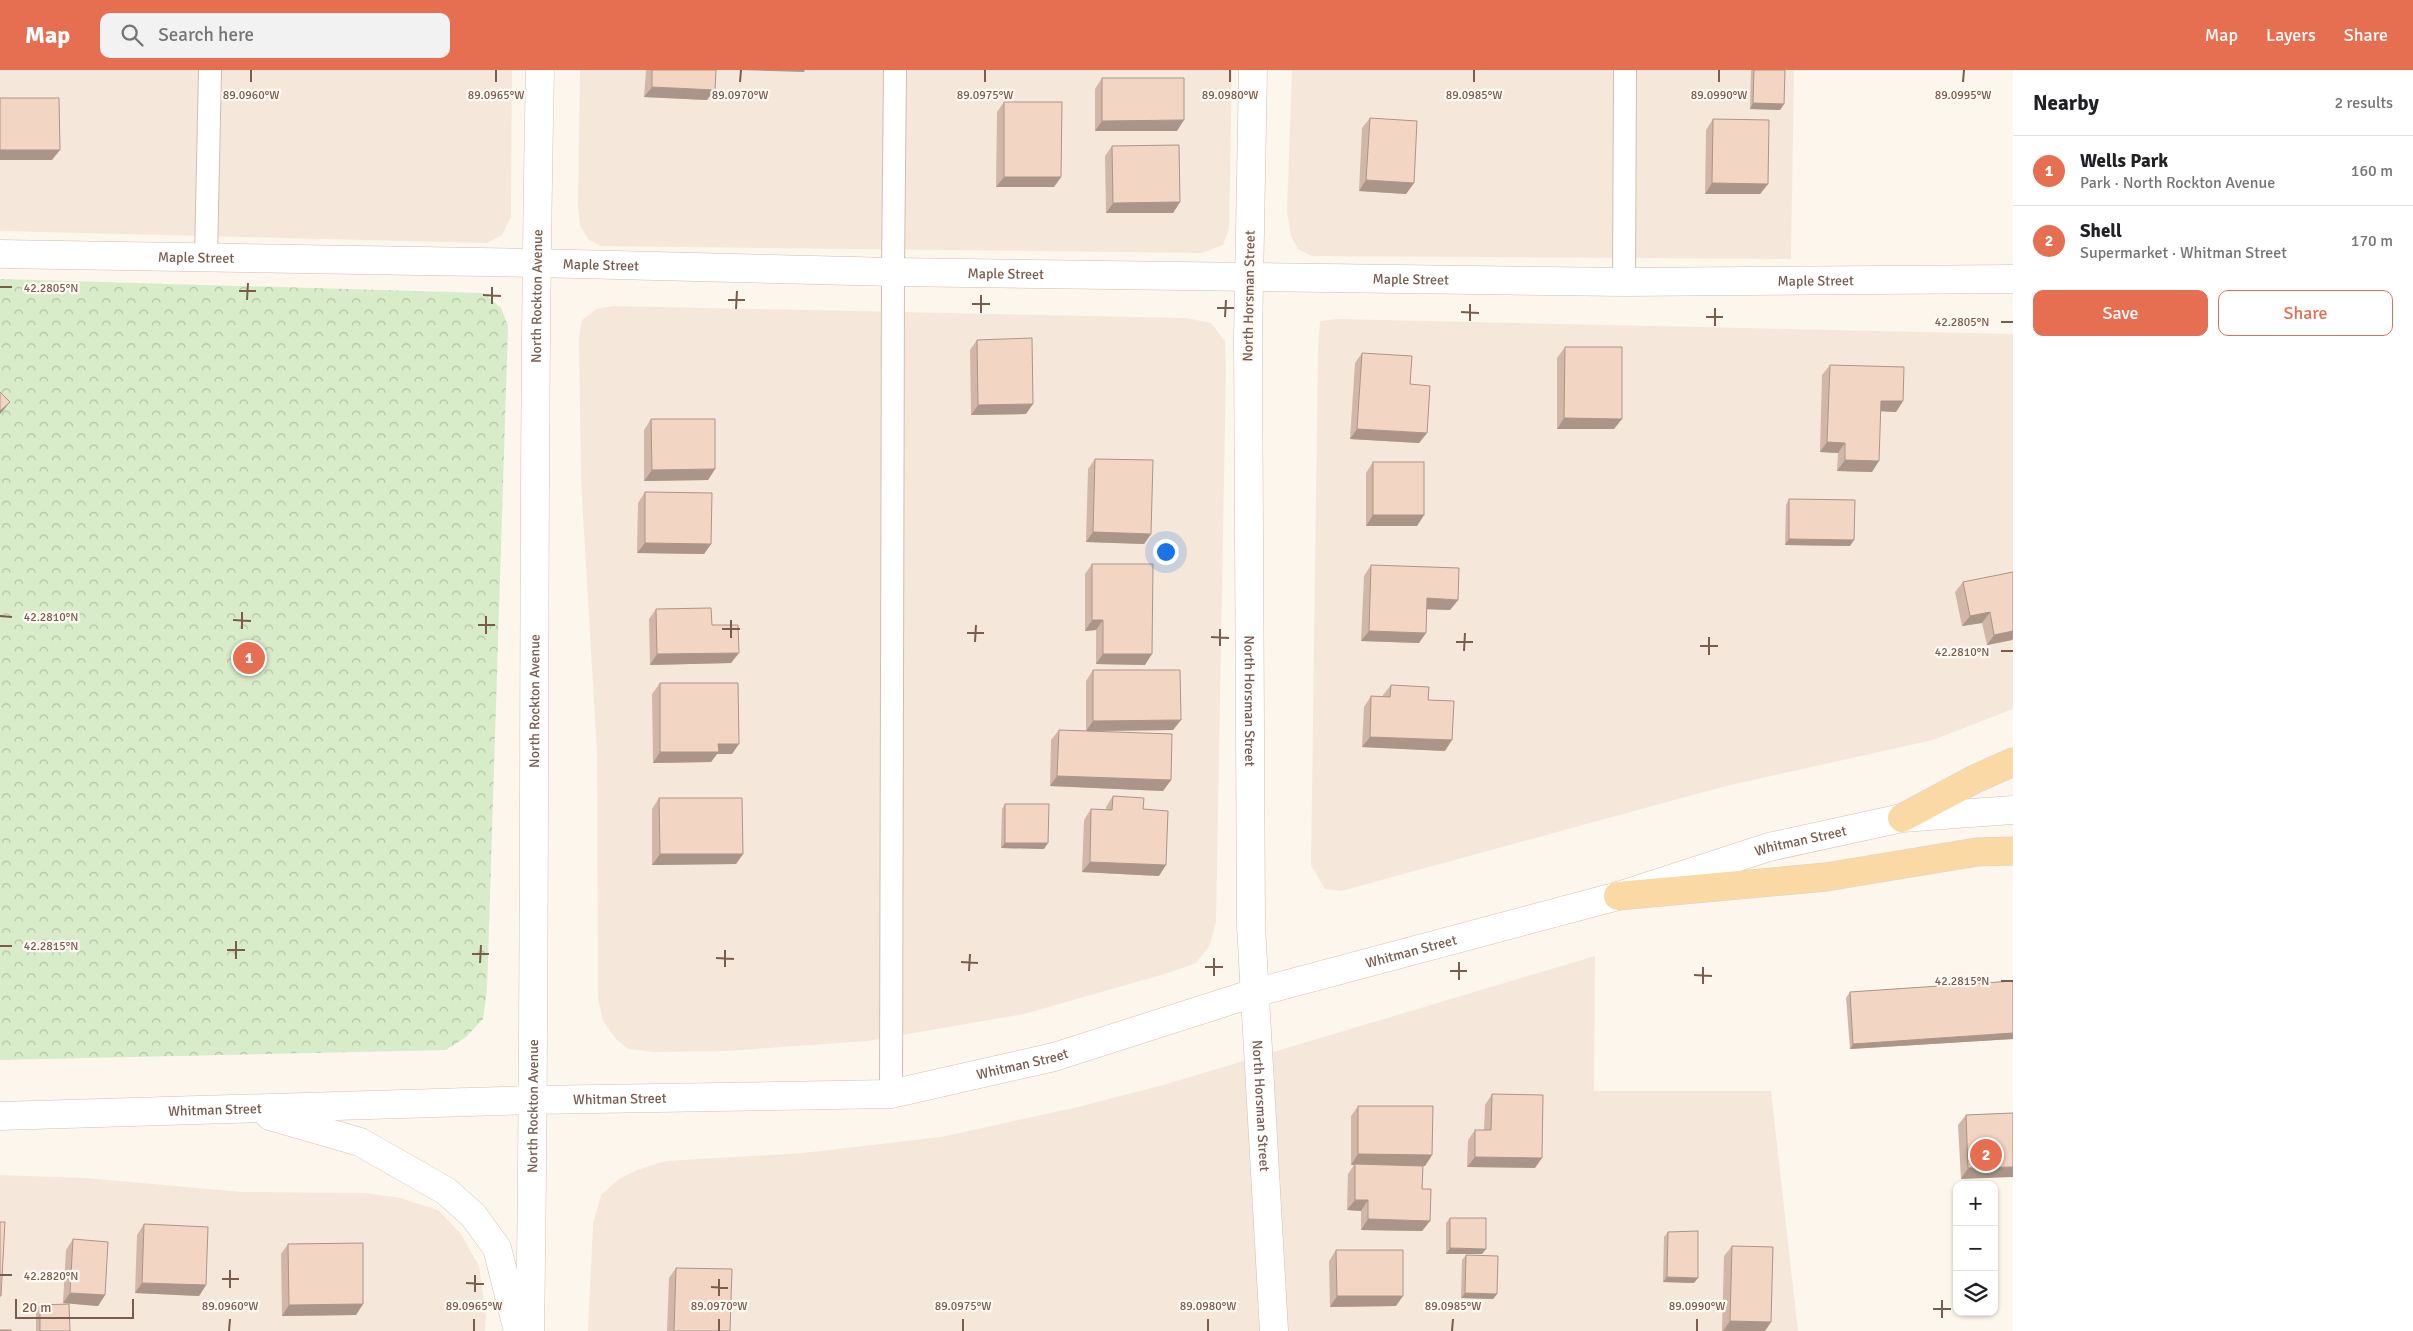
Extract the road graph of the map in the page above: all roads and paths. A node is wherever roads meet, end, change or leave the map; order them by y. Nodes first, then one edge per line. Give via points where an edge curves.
1 (210, 70) edge
2 (540, 70) edge
3 (896, 70) edge
4 (1253, 70) edge
5 (1625, 70) edge
6 (0, 254) edge
7 (206, 256) junction
8 (536, 263) junction
9 (893, 272) junction
10 (1249, 276) junction
11 (2013, 279) edge
12 (1624, 282) junction
13 (2013, 762) edge
14 (2013, 810) edge
15 (1902, 818) junction
16 (2013, 851) edge
17 (1618, 896) junction
18 (1254, 993) junction
19 (890, 1094) junction
20 (534, 1100) junction
21 (248, 1109) junction
22 (0, 1116) edge
23 (518, 1331) edge
24 (530, 1331) edge
25 (1274, 1331) edge

1 - 7 lane
2 - 8 main road, North Rockton Avenue
3 - 9 lane
4 - 10 main road, North Horsman Street
5 - 12 lane
6 - 7 main road, Maple Street
7 - 8 main road, Maple Street
8 - 9 main road, Maple Street
8 - 20 main road, North Rockton Avenue
9 - 10 main road, Maple Street
9 - 19 lane
10 - 12 main road, Maple Street
10 - 18 main road, North Horsman Street via 1250,926
11 - 12 main road, Maple Street
13 - 15 main road
14 - 15 main road, Whitman Street
15 - 17 main road, Whitman Street via 1768,847
16 - 17 main road via 1977,852 1826,877
17 - 18 main road, Whitman Street
18 - 19 main road, Whitman Street via 1054,1057
18 - 25 main road, North Horsman Street
19 - 20 main road, Whitman Street
20 - 21 main road, Whitman Street
20 - 24 main road, North Rockton Avenue
21 - 22 main road, Whitman Street
21 - 23 main road via 360,1142 446,1191 473,1215 497,1248

